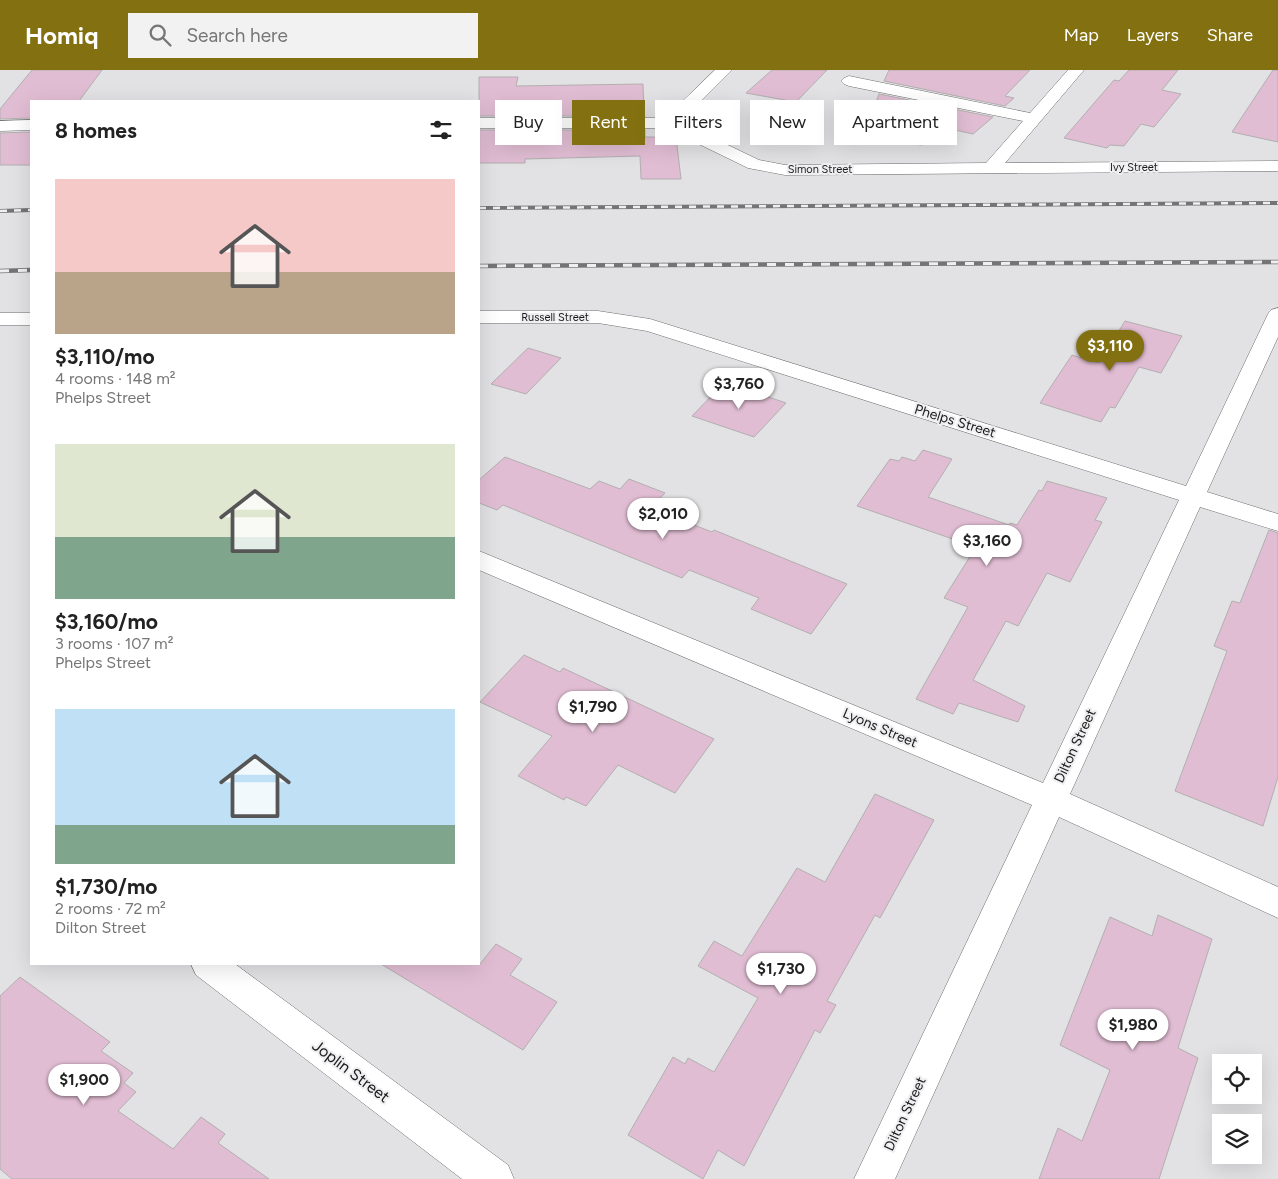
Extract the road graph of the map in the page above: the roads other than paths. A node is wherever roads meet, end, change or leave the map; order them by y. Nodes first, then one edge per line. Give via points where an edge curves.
1 (724, 70) edge
2 (1076, 70) edge
3 (849, 80) dead end
4 (693, 100) edge
5 (1033, 118) junction
6 (655, 122) edge
7 (480, 123) edge
8 (0, 126) edge
9 (30, 126) edge
10 (716, 145) edge
11 (1278, 166) edge
12 (991, 168) junction
13 (1278, 314) edge
14 (480, 317) edge
15 (0, 319) edge
16 (30, 319) edge
17 (631, 322) joint
18 (1192, 496) junction
19 (1278, 523) edge
20 (480, 560) edge
21 (1050, 799) junction
22 (1278, 903) edge
23 (209, 965) edge
24 (494, 1179) edge
25 (874, 1179) edge

1 - 4 street
2 - 5 street
3 - 5 street
5 - 12 street
6 - 7 street, Simon Street
8 - 9 street
10 - 12 street, Simon Street via 754,164 785,170
11 - 12 street, Ivy Street
13 - 18 street, Dilton Street
14 - 17 street, Russell Street via 598,317
15 - 16 street
17 - 18 street, Phelps Street via 650,325
18 - 19 street, Phelps Street
18 - 21 street, Dilton Street
20 - 21 street, Lyons Street
21 - 22 street, Lyons Street
21 - 25 street, Dilton Street
23 - 24 street, Joplin Street

